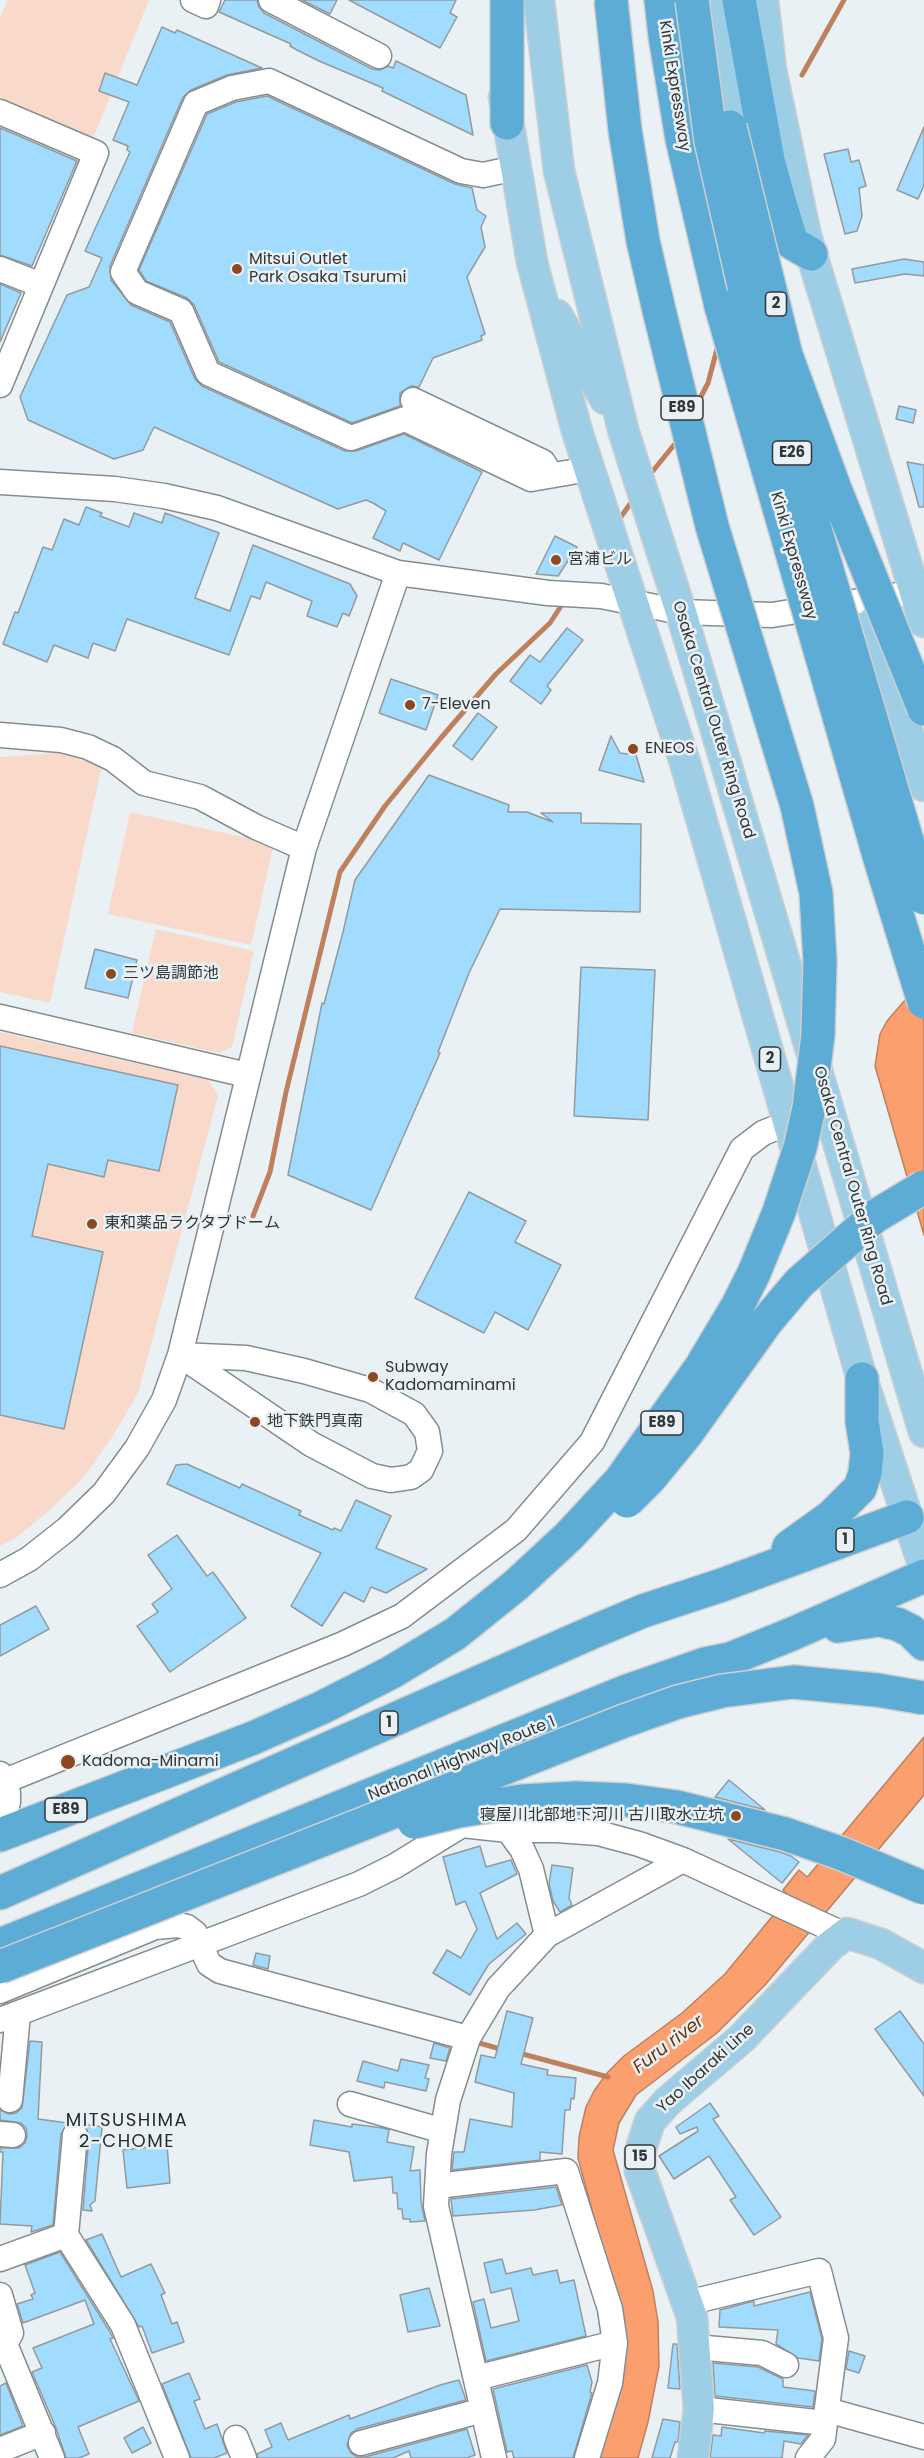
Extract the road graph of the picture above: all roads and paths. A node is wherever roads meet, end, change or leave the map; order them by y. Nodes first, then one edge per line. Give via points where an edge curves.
1 (194, 0) edge
2 (208, 0) edge
3 (494, 0) edge
4 (507, 0) edge
5 (539, 0) edge
6 (611, 0) edge
7 (661, 0) edge
8 (692, 0) edge
9 (699, 0) edge
10 (716, 0) edge
11 (739, 0) edge
12 (763, 0) edge
13 (280, 2) edge
14 (379, 56) dead end
15 (0, 112) edge
16 (507, 123) junction
17 (516, 168) junction
18 (811, 254) junction
19 (532, 262) junction
20 (0, 269) edge
21 (41, 285) junction
22 (0, 385) edge
23 (413, 399) dead end
24 (624, 432) junction
25 (589, 469) junction
26 (551, 475) junction
27 (0, 482) edge
28 (398, 573) junction
29 (920, 590) edge
30 (868, 600) junction
31 (634, 602) junction
32 (681, 612) junction
33 (924, 622) edge
34 (924, 709) edge
35 (0, 735) edge
36 (924, 786) edge
37 (303, 848) junction
38 (924, 898) edge
39 (924, 1002) edge
40 (0, 1017) edge
41 (247, 1075) junction
42 (788, 1123) junction
43 (924, 1187) edge
44 (180, 1355) junction
45 (862, 1379) junction
46 (924, 1432) edge
47 (915, 1513) edge
48 (783, 1563) junction
49 (924, 1567) edge
50 (0, 1575) edge
51 (924, 1576) edge
52 (455, 1634) junction
53 (792, 1634) junction
54 (924, 1644) edge
55 (924, 1698) edge
56 (561, 1718) junction
57 (1, 1779) edge
58 (0, 1815) edge
59 (462, 1825) junction
60 (508, 1830) junction
61 (0, 1834) edge
62 (103, 1849) junction
63 (683, 1860) junction
64 (0, 1872) edge
65 (924, 1888) edge
66 (0, 1893) edge
67 (129, 1915) junction
68 (841, 1932) junction
69 (547, 1935) junction
70 (202, 1944) junction
71 (0, 1945) edge
72 (0, 1967) edge
73 (924, 1968) edge
74 (0, 1990) edge
75 (9, 2017) edge
76 (468, 2038) junction
77 (10, 2100) dead end
78 (350, 2104) dead end
79 (443, 2131) junction
80 (75, 2135) dead end
81 (437, 2186) junction
82 (66, 2235) junction
83 (0, 2259) edge
84 (0, 2295) edge
85 (687, 2303) junction
86 (615, 2343) junction
87 (695, 2347) junction
88 (786, 2364) dead end
89 (476, 2378) junction
90 (699, 2409) junction
91 (483, 2410) junction
92 (826, 2416) junction
93 (43, 2433) junction
94 (924, 2437) edge
95 (361, 2443) dead end
96 (0, 2450) edge
97 (490, 2457) edge
98 (52, 2458) edge
99 (177, 2458) edge
100 (587, 2458) edge
101 (693, 2458) edge
102 (808, 2458) edge

1 - 2 street via 206,6
3 - 16 main road, 2
4 - 16 highway
5 - 24 main road, Osaka Central Outer Ring Road via 559,171
6 - 52 highway, E89, bridge via 625,130 643,241 712,526 797,806 812,874 820,961 818,1035 809,1108 789,1185 738,1305 701,1367 620,1481 569,1536
7 - 39 highway, Kinki Expressway / E26, bridge via 682,139 721,306
8 - 38 highway, Kinki Expressway / E26, bridge via 711,141 747,299
9 - 34 highway, bridge via 786,355 835,489
10 - 30 main road, 2 via 725,72 771,287 814,421 854,567
11 - 18 highway via 778,197 792,243
12 - 18 main road via 771,70
13 - 14 street
15 - 21 street via 96,153
16 - 17 main road, 2
17 - 19 main road, 2
17 - 26 street via 483,175 461,171 269,81 232,88 196,103 123,272 137,292 181,311 208,373 351,438 405,419 531,479
18 - 29 main road
19 - 24 main road
19 - 25 main road, 2
20 - 21 street
21 - 22 street
23 - 26 street via 543,462
24 - 32 main road, Osaka Central Outer Ring Road
25 - 26 street
25 - 31 main road, 2
27 - 28 street via 115,489 217,508
28 - 31 street
28 - 37 street
29 - 30 street
29 - 33 main road
30 - 32 street via 772,615
30 - 36 main road, 2
31 - 32 street
31 - 42 main road, 2 via 686,766
32 - 46 main road, Osaka Central Outer Ring Road
35 - 37 street via 88,747 113,759 144,783 200,797
37 - 41 street
40 - 41 street
41 - 44 street
42 - 45 main road, 2
42 - 57 street via 763,1133 742,1149 592,1442 516,1530 402,1616 343,1644
43 - 52 highway, E89, bridge via 874,1217 799,1283 687,1433 614,1514 518,1593
44 - 44 street via 246,1358 370,1390 414,1414 427,1432 430,1450 421,1470 411,1477 391,1480 372,1476 311,1444
44 - 50 street via 164,1400 137,1448 104,1493 29,1559
45 - 47 main road, 2
45 - 48 highway via 867,1453 860,1488 832,1516 789,1547
47 - 48 highway, 1
47 - 49 main road, 2
48 - 62 highway, 1 via 593,1632
51 - 53 highway, National Highway Route 1
52 - 61 highway, E89, bridge via 390,1673 262,1734
53 - 54 highway via 879,1620 911,1631
53 - 56 highway, National Highway Route 1
55 - 67 highway, bridge via 793,1682 722,1691 678,1702
56 - 59 street
56 - 71 highway, National Highway Route 1
57 - 58 street via 8,1802
59 - 60 street
59 - 70 street via 359,1884
60 - 63 street via 598,1833
60 - 69 street via 531,1869
62 - 64 highway
62 - 66 highway, 1
63 - 68 street
63 - 69 street
65 - 67 highway, bridge via 840,1853 731,1819 626,1800 576,1798 459,1811 389,1828
67 - 72 highway, bridge
68 - 73 main road via 881,1944
68 - 85 main road, Yao Ibaraki Line / 15 via 741,2039 650,2121 640,2152 640,2171
69 - 76 street via 498,1988
70 - 74 street via 187,1927 167,1924
70 - 75 street
70 - 76 street via 209,1964 220,1971
75 - 77 street
76 - 79 street via 448,2100
78 - 79 street
79 - 81 street
80 - 82 street
81 - 86 street via 566,2171 610,2309
81 - 89 street via 436,2206
82 - 83 street
82 - 99 street via 123,2325
84 - 93 street via 11,2333 5,2344
85 - 87 main road, Yao Ibaraki Line / 15
85 - 92 street via 819,2271 836,2338
86 - 89 street
86 - 100 street via 610,2383
87 - 88 street via 762,2353
87 - 90 main road, Yao Ibaraki Line / 15
89 - 91 street
90 - 92 street
90 - 101 main road, Yao Ibaraki Line / 15
91 - 95 street
91 - 97 street
92 - 94 street
92 - 102 street via 823,2439
93 - 96 street
93 - 98 street

